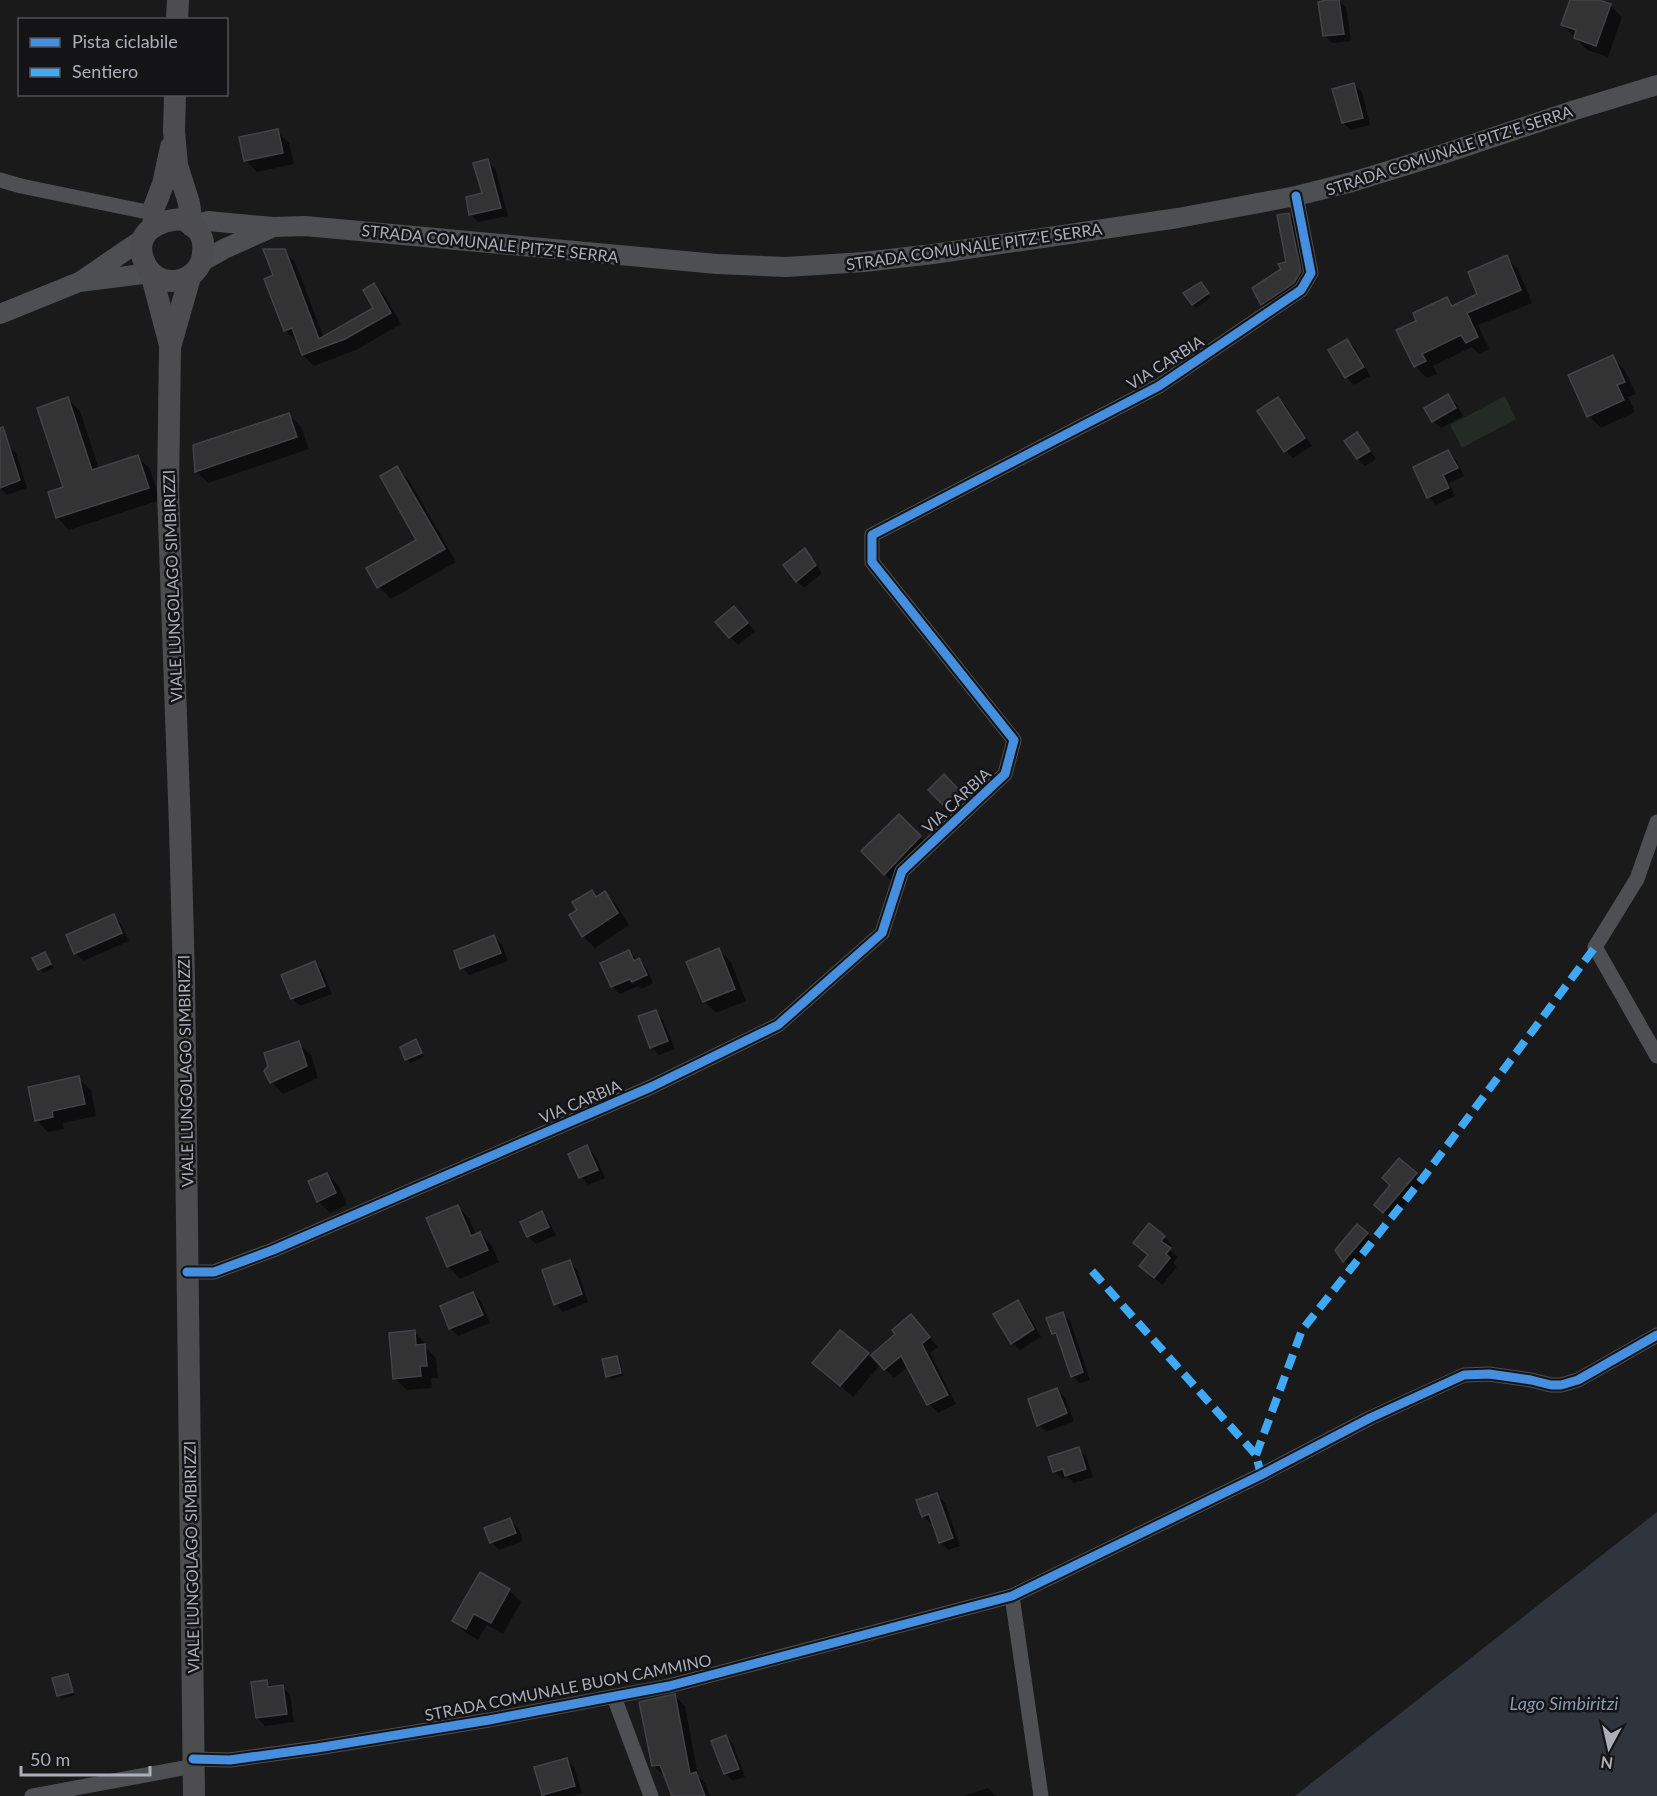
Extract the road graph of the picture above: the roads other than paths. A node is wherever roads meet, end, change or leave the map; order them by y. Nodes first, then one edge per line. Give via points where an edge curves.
1 (178, 0) edge
2 (177, 18) edge
3 (1657, 85) edge
4 (175, 96) edge
5 (174, 131) junction
6 (0, 180) edge
7 (1296, 196) junction
8 (192, 226) junction
9 (148, 227) junction
10 (273, 227) junction
11 (197, 268) junction
12 (151, 273) junction
13 (79, 282) junction
14 (0, 314) edge
15 (170, 347) junction
16 (1657, 822) edge
17 (1657, 1056) edge
18 (187, 1272) junction
19 (1657, 1335) edge
20 (1012, 1596) junction
21 (614, 1696) junction
22 (194, 1763) junction
23 (32, 1796) edge
24 (194, 1796) edge
25 (651, 1796) edge
26 (1041, 1796) edge

1 - 2 main road
3 - 7 street, STRADA COMUNALE PITZ'E SERRA via 1352,182
4 - 5 main road
5 - 8 main road via 177,165
5 - 9 main road via 163,184
6 - 9 street
7 - 10 street, STRADA COMUNALE PITZ'E SERRA via 1178,218 933,254 786,267 651,259 305,226
7 - 18 street, VIA CARBIA via 1311,273 1301,290 1159,386 872,536 872,562 1014,740 1005,774 902,871 882,933 778,1025 651,1087 273,1250 214,1272
8 - 9 main road via 183,219
8 - 10 street, STRADA COMUNALE PITZ'E SERRA via 208,221
8 - 11 main road via 204,245
9 - 12 main road via 141,247 145,266
9 - 13 street
10 - 11 street, STRADA COMUNALE PITZ'E SERRA via 224,249
11 - 12 main road via 181,281 170,282
11 - 15 main road, VIALE LUNGOLAGO SIMBIRIZZI
12 - 13 street
12 - 15 main road, VIALE LUNGOLAGO SIMBIRIZZI
13 - 14 street
15 - 18 main road, VIALE LUNGOLAGO SIMBIRIZZI via 168,492 180,827
16 - 17 street via 1637,879 1595,948
18 - 22 main road, VIALE LUNGOLAGO SIMBIRIZZI
19 - 20 street, STRADA COMUNALE BUON CAMMINO via 1578,1380 1562,1385 1489,1374 1464,1375
20 - 21 street, STRADA COMUNALE BUON CAMMINO via 679,1683
20 - 26 street
21 - 22 street, STRADA COMUNALE BUON CAMMINO via 317,1748
21 - 25 street
22 - 23 street, STRADA COMUNALE BUON CAMMINO
22 - 24 main road, VIALE LUNGOLAGO SIMBIRIZZI

